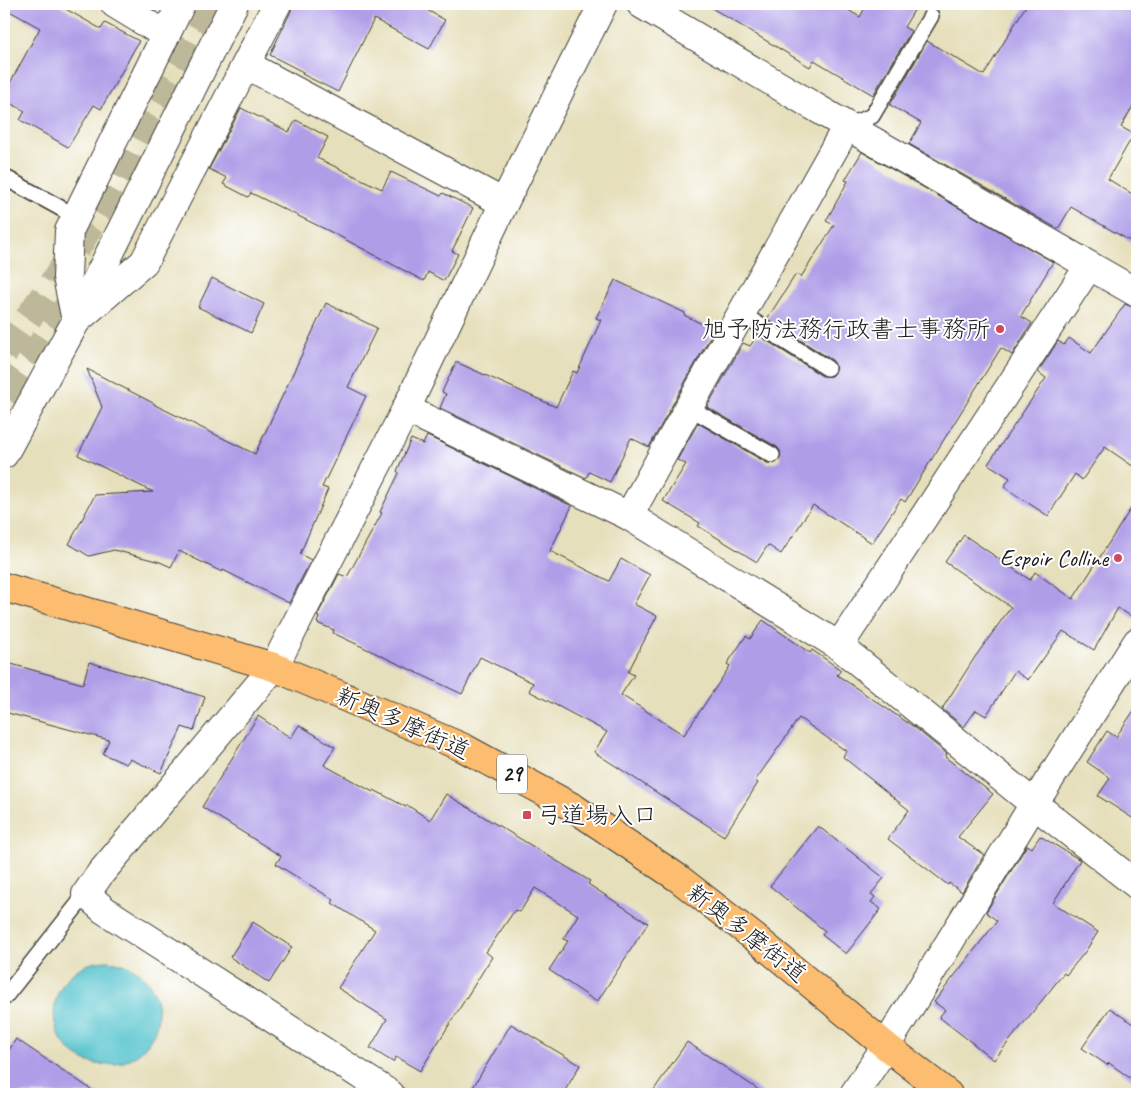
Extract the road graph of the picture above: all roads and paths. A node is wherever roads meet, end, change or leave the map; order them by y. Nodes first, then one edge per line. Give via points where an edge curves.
1 (116, 4) edge
2 (181, 4) edge
3 (234, 4) edge
4 (277, 4) edge
5 (603, 4) edge
6 (640, 4) edge
7 (931, 16) dead end
8 (166, 35) junction
9 (246, 65) junction
10 (847, 126) junction
11 (4, 177) edge
12 (504, 203) junction
13 (75, 216) junction
14 (1089, 266) junction
15 (1137, 293) edge
16 (742, 314) junction
17 (76, 321) junction
18 (827, 368) dead end
19 (688, 407) junction
20 (406, 409) junction
21 (4, 454) edge
22 (772, 455) dead end
23 (629, 516) junction
24 (4, 588) edge
25 (1137, 642) edge
26 (839, 646) junction
27 (274, 667) junction
28 (1034, 804) junction
29 (1137, 885) edge
30 (86, 894) junction
31 (4, 998) edge
32 (886, 1046) junction
33 (390, 1094) edge
34 (854, 1094) edge
35 (948, 1094) edge

1 - 8 street
2 - 8 street
3 - 17 street
4 - 9 street
5 - 12 street
6 - 10 street
7 - 10 lane via 872,116
8 - 13 street
9 - 12 street
9 - 17 street via 144,262
10 - 14 street
10 - 16 street
11 - 13 lane
12 - 20 street
13 - 17 street via 69,231 67,277
14 - 15 street
14 - 26 street
16 - 18 lane
16 - 19 street
17 - 21 street
19 - 22 lane
19 - 23 street
20 - 23 street
20 - 27 street
23 - 26 street
24 - 27 main road, 新奥多摩街道 / 29
25 - 28 street
26 - 28 street
27 - 30 street
27 - 32 main road, 新奥多摩街道 / 29 via 464,748 574,808 678,878
28 - 29 street
28 - 32 street
30 - 31 lane
30 - 33 street via 104,910
32 - 34 street
32 - 35 main road, 新奥多摩街道 / 29

